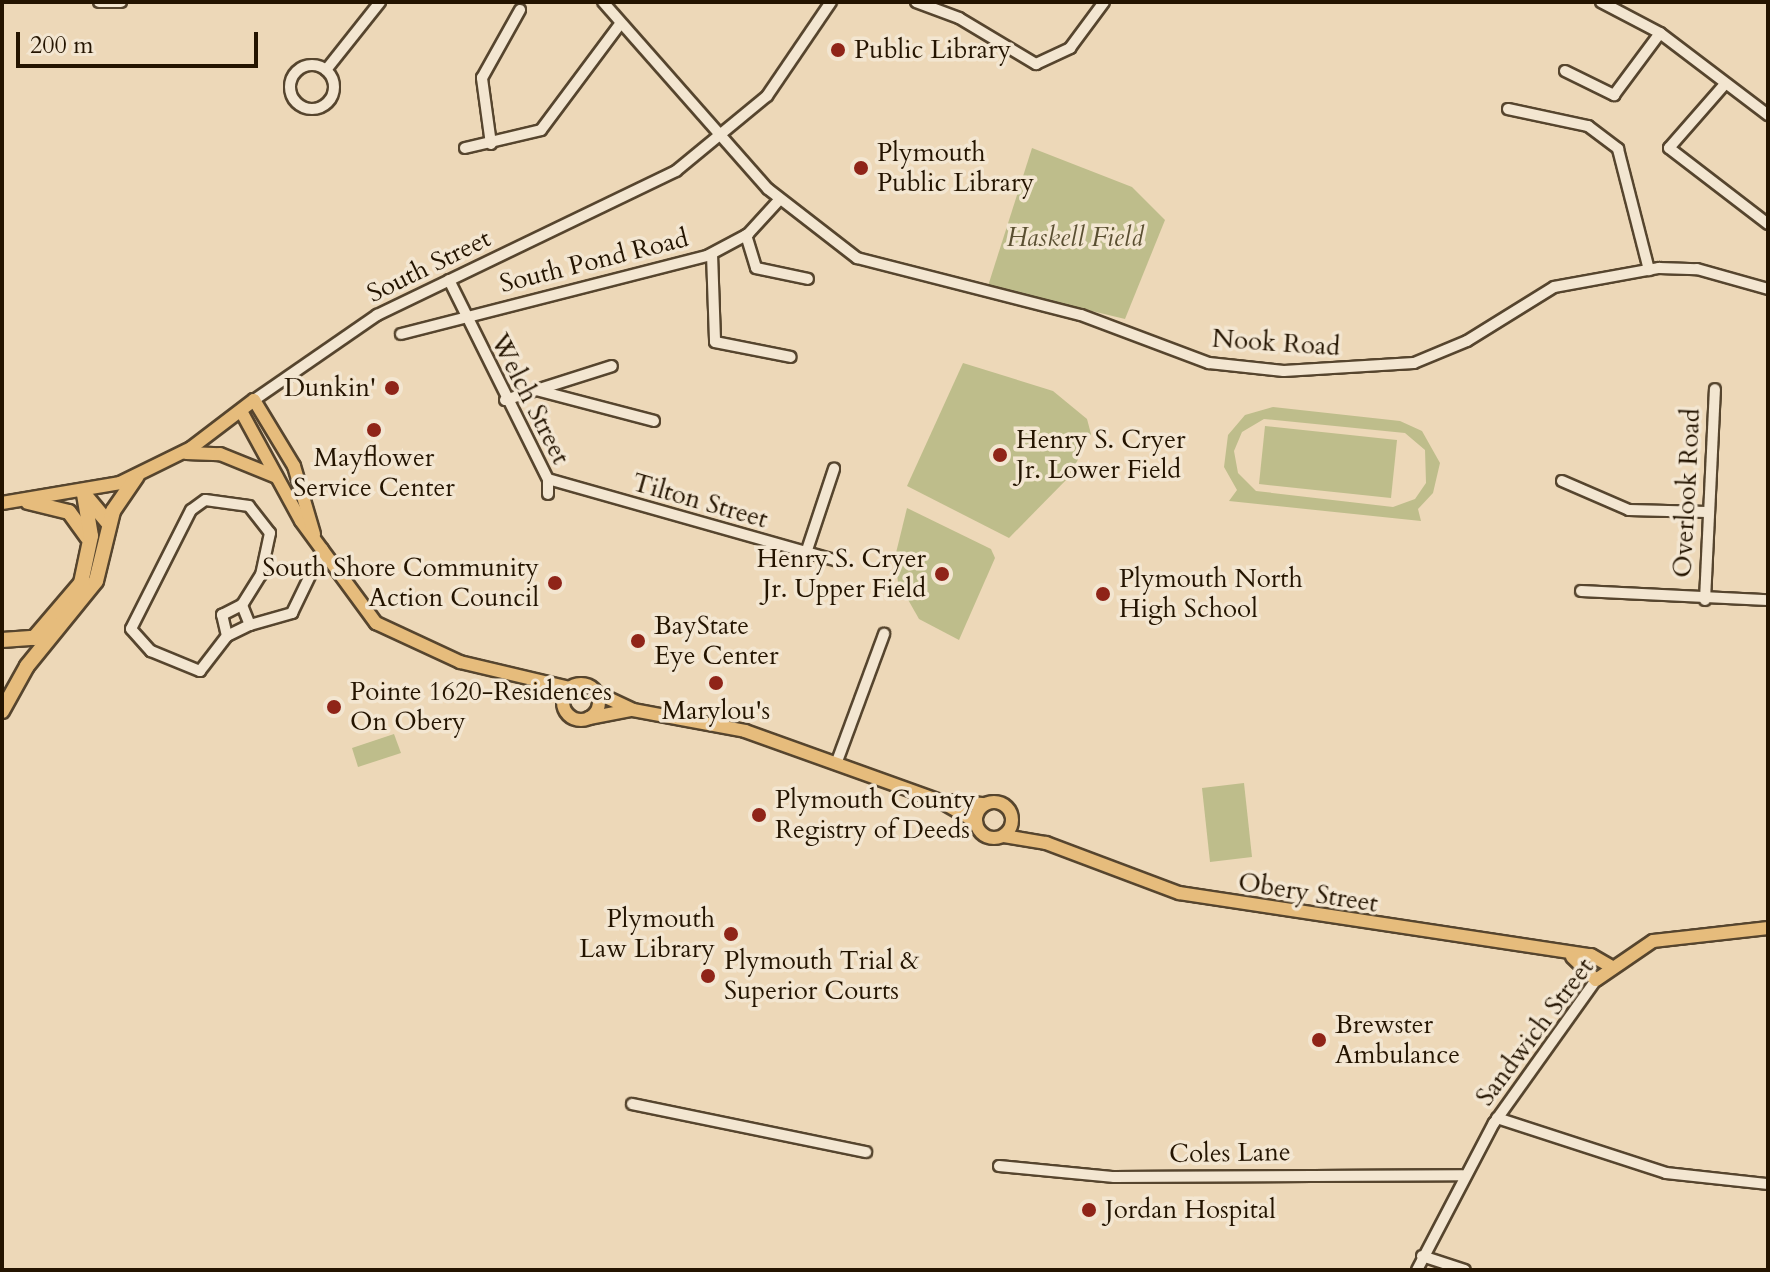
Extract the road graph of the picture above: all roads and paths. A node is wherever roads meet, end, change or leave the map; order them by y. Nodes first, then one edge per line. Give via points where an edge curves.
1 (99, 2) edge
2 (121, 2) edge
3 (380, 2) edge
4 (603, 2) edge
5 (831, 2) edge
6 (916, 2) edge
7 (1104, 2) edge
8 (1601, 2) edge
9 (520, 10) dead end
10 (620, 24) junction
11 (1660, 33) junction
12 (326, 70) junction
13 (1565, 71) dead end
14 (1725, 84) junction
15 (1508, 109) dead end
16 (1768, 115) edge
17 (727, 134) junction
18 (491, 144) junction
19 (465, 148) dead end
20 (780, 199) junction
21 (1768, 224) edge
22 (746, 235) junction
23 (712, 254) junction
24 (1649, 270) junction
25 (808, 279) dead end
26 (449, 280) junction
27 (1768, 289) edge
28 (465, 318) junction
29 (401, 334) dead end
30 (791, 357) dead end
31 (612, 366) dead end
32 (1715, 389) dead end
33 (536, 390) junction
34 (254, 400) junction
35 (505, 400) junction
36 (241, 411) junction
37 (654, 421) dead end
38 (182, 453) junction
39 (834, 469) dead end
40 (137, 476) junction
41 (277, 477) junction
42 (548, 479) junction
43 (1562, 481) dead end
44 (84, 494) junction
45 (548, 494) dead end
46 (28, 502) junction
47 (2, 503) edge
48 (1707, 512) junction
49 (109, 524) junction
50 (314, 534) junction
51 (90, 549) junction
52 (323, 549) junction
53 (806, 553) junction
54 (841, 562) dead end
55 (1581, 591) dead end
56 (1705, 600) junction
57 (1768, 600) edge
58 (242, 605) junction
59 (250, 625) junction
60 (884, 634) dead end
61 (227, 636) junction
62 (2, 640) edge
63 (534, 684) junction
64 (570, 688) junction
65 (597, 693) junction
66 (564, 704) junction
67 (633, 710) junction
68 (2, 711) edge
69 (588, 719) junction
70 (836, 764) junction
71 (940, 801) junction
72 (985, 804) junction
73 (1013, 820) junction
74 (976, 822) junction
75 (1004, 836) junction
76 (1046, 843) junction
77 (1768, 928) edge
78 (1572, 957) junction
79 (1610, 966) junction
80 (1596, 980) junction
81 (632, 1104) dead end
82 (1497, 1118) junction
83 (866, 1152) dead end
84 (999, 1166) dead end
85 (1462, 1175) junction
86 (1768, 1184) edge
87 (1422, 1256) junction
88 (1417, 1270) edge
89 (1465, 1270) edge

1 - 2 street
3 - 12 street
4 - 10 street, Nook Road
5 - 17 street, South Street via 776,85
6 - 7 street via 959,18 1036,64 1070,48
8 - 11 street
9 - 18 street via 482,78
10 - 17 street, Nook Road
10 - 18 street via 541,130
11 - 13 street via 1614,95
11 - 14 street
12 - 12 street via 312,65 293,75 290,88 301,106 322,107 332,97
14 - 16 street
14 - 21 street via 1669,148
15 - 24 street via 1588,126 1618,149
17 - 20 street, Nook Road
17 - 26 street, South Street via 670,175
18 - 19 street
20 - 22 street, South Pond Road
20 - 24 street, Nook Road via 872,265 1073,313 1209,363 1249,368 1414,363 1467,341 1554,287
22 - 23 street, South Pond Road
22 - 25 street via 756,268
23 - 28 street, South Pond Road
23 - 30 street via 715,342
24 - 27 street, Nook Road via 1697,269
26 - 28 street, Welch Street
26 - 34 street, South Street via 367,321
28 - 29 street, South Pond Road
28 - 35 street, Welch Street
31 - 33 street
32 - 48 street, Overlook Road
33 - 35 street
33 - 37 street
34 - 36 main road, South Street
34 - 50 main road, Obery Street via 294,466
35 - 42 street, Welch Street
36 - 38 main road, South Street
36 - 41 main road, Obery Street
38 - 40 main road, South Street
38 - 41 main road via 220,454
39 - 53 street
40 - 44 main road, South Street
40 - 49 highway
41 - 50 main road, Obery Street
42 - 45 street, Welch Street
42 - 53 street, Tilton Street
43 - 48 street via 1635,512
44 - 46 main road, South Street
44 - 49 highway
44 - 51 highway
46 - 47 main road, South Street
46 - 51 highway via 73,515
48 - 56 street, Overlook Road
49 - 68 highway via 96,581 27,666
50 - 52 main road, Obery Street
51 - 62 highway via 81,583 42,631 24,641
52 - 59 street via 292,613
52 - 63 main road, Obery Street via 353,600 389,632
53 - 54 street, Tilton Street
55 - 56 street
56 - 57 street
58 - 59 street
58 - 61 street via 222,615
58 - 61 street via 267,559 269,527 243,503 205,500 191,510 131,629 151,651 200,671
59 - 61 street
60 - 70 street
63 - 64 main road, Obery Street
63 - 66 main road, Obery Street
64 - 65 main road, Obery Street via 584,684
64 - 66 main road
65 - 67 main road, Obery Street
65 - 69 main road via 599,705
66 - 69 main road, Obery Street via 572,717
67 - 69 main road, Obery Street
67 - 70 main road, Obery Street via 722,724
70 - 71 main road, Obery Street
71 - 72 main road, Obery Street
71 - 74 main road, Obery Street
72 - 73 main road, Obery Street via 1003,804
72 - 74 main road
73 - 75 main road
73 - 76 main road, Obery Street
74 - 75 main road, Obery Street via 985,835
75 - 76 main road, Obery Street
76 - 78 main road, Obery Street via 1179,893
77 - 79 main road, Sandwich Street via 1658,939
78 - 79 main road, Obery Street via 1599,957
78 - 80 main road
79 - 80 main road, Sandwich Street
80 - 82 street, Sandwich Street
81 - 83 street
82 - 85 street, Sandwich Street
82 - 86 street via 1641,1166
84 - 85 street, Coles Lane via 1114,1177
85 - 87 street, Sandwich Street
87 - 88 street, Sandwich Street
87 - 89 street

